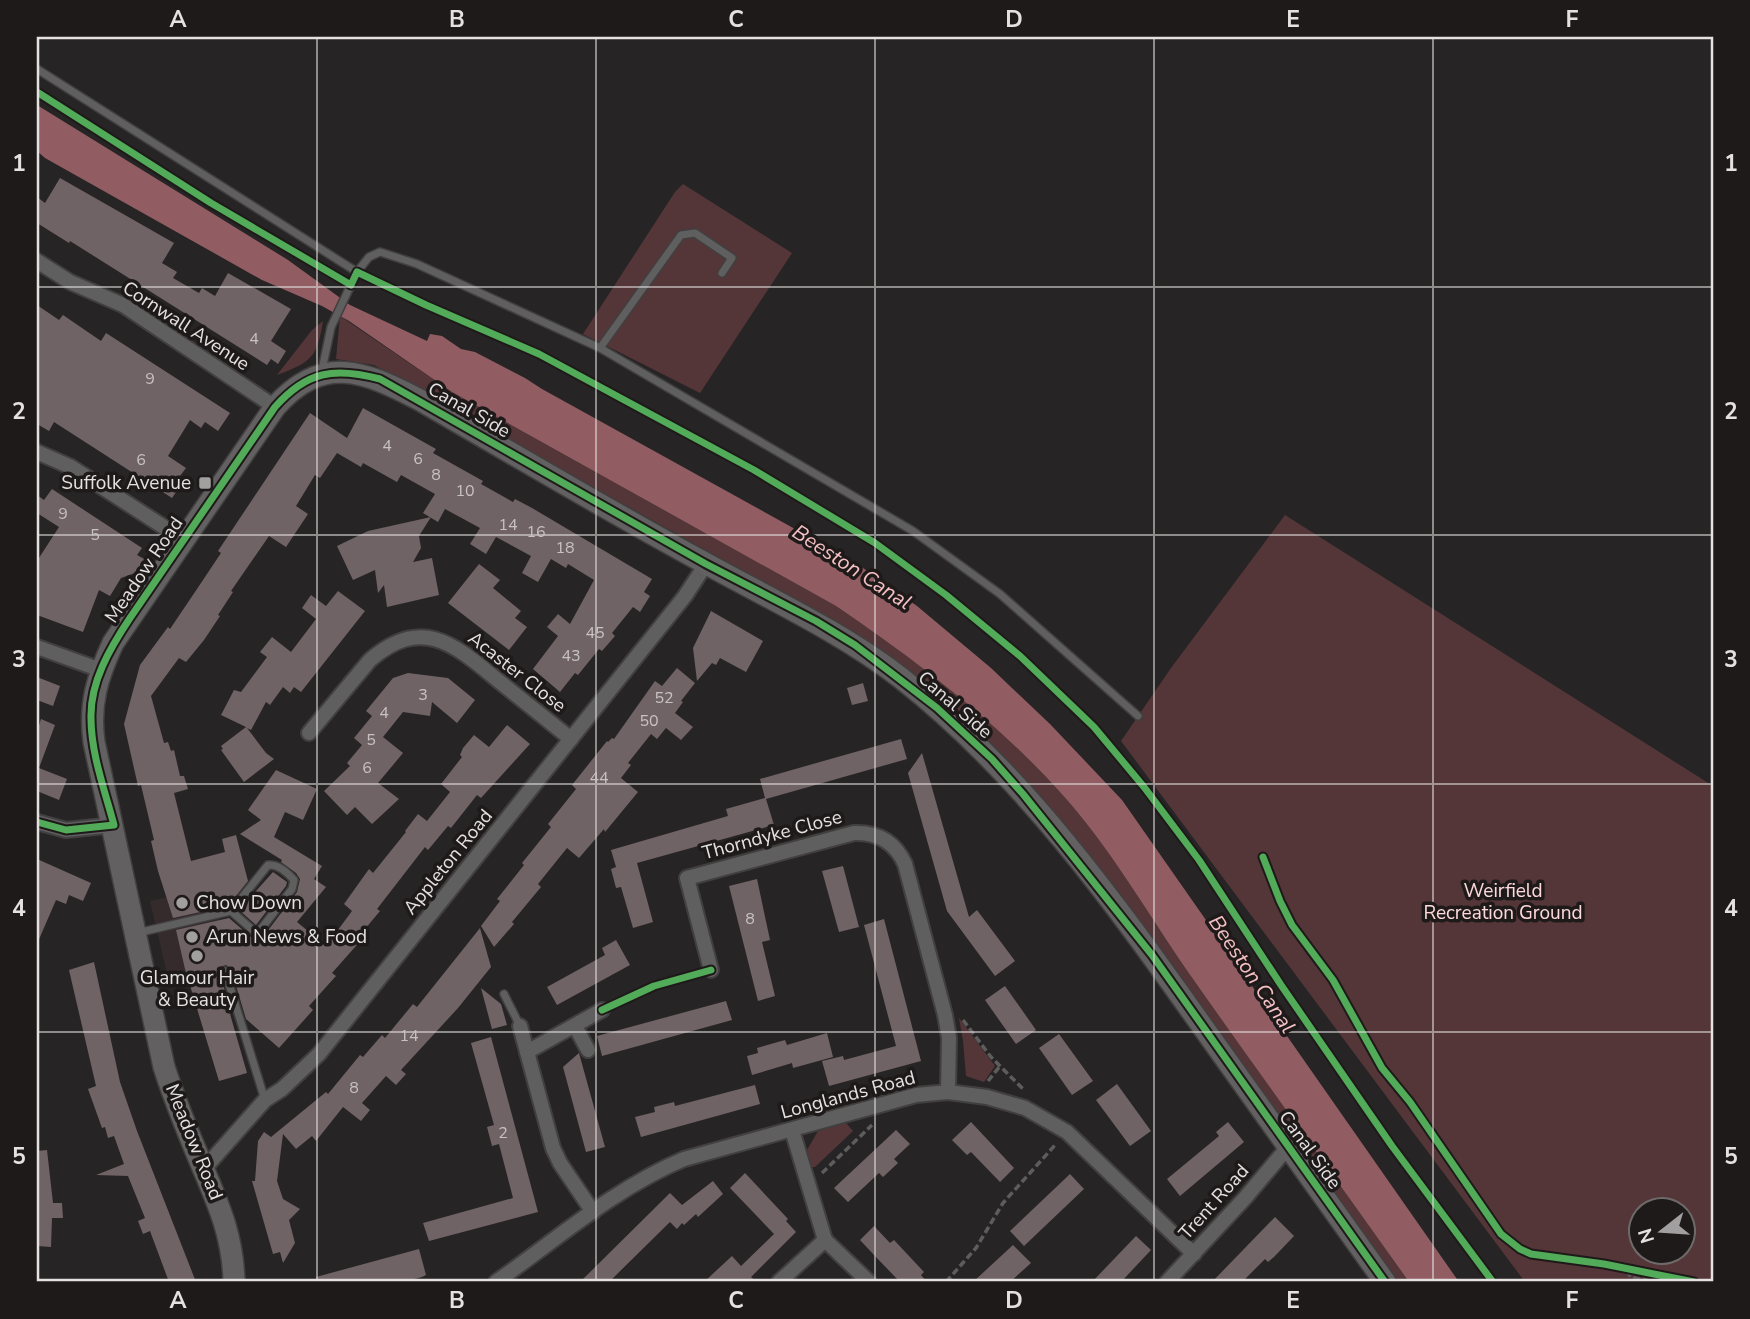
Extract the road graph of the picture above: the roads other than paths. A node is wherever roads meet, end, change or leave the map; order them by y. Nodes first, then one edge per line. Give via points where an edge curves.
1 (37, 69) edge
2 (37, 261) edge
3 (357, 272) junction
4 (722, 273) dead end
5 (600, 348) junction
6 (322, 374) junction
7 (275, 407) junction
8 (37, 452) edge
9 (184, 540) junction
10 (706, 564) junction
11 (37, 646) edge
12 (101, 670) junction
13 (1138, 716) dead end
14 (310, 733) dead end
15 (571, 739) junction
16 (37, 822) edge
17 (114, 825) junction
18 (231, 911) junction
19 (135, 933) junction
20 (711, 970) dead end
21 (225, 971) dead end
22 (504, 993) dead end
23 (602, 1010) dead end
24 (520, 1026) joint
25 (575, 1026) junction
26 (588, 1050) dead end
27 (527, 1052) junction
28 (948, 1092) junction
29 (265, 1100) junction
30 (792, 1129) junction
31 (1288, 1147) junction
32 (203, 1170) junction
33 (593, 1212) junction
34 (825, 1240) junction
35 (1194, 1254) junction
36 (234, 1282) edge
37 (496, 1282) edge
38 (779, 1282) edge
39 (869, 1282) edge
40 (1167, 1282) edge
41 (1385, 1282) edge

1 - 3 lane
2 - 7 street, Cornwall Avenue via 70,282 123,305
3 - 5 lane via 380,252 417,264
3 - 6 lane via 331,327
4 - 5 lane via 732,258 695,233 681,235
5 - 13 lane via 913,531 1000,594
6 - 7 street, Meadow Road via 297,385
6 - 10 street, Canal Side via 380,379
7 - 9 street, Meadow Road
8 - 9 street via 71,467
9 - 12 street, Meadow Road via 113,643
10 - 15 street, Appleton Road
10 - 31 street, Canal Side via 855,645 937,708 992,759 1152,955
11 - 12 street
12 - 17 street, Meadow Road via 91,720
14 - 15 street, Acaster Close via 379,652 406,638 421,638 457,648
15 - 29 street, Appleton Road via 319,1054
16 - 17 street via 66,830
17 - 19 street, Meadow Road
18 - 18 lane via 268,864 294,880 292,889 255,932
18 - 19 lane
19 - 32 street, Meadow Road via 164,1067
20 - 28 street, Thorndyke Close via 687,878 854,833 881,837 896,848 905,864 939,987 949,1038
21 - 29 lane
22 - 24 lane
23 - 25 street
24 - 27 street
25 - 26 street
25 - 27 street
27 - 33 street via 553,1148
28 - 30 street, Longlands Road via 916,1095
28 - 35 street, Longlands Road via 1025,1108 1067,1132
29 - 32 street, Appleton Road
30 - 33 street, Longlands Road via 684,1159 632,1185
30 - 34 street
31 - 35 street, Trent Road
31 - 41 street, Canal Side
32 - 36 street, Meadow Road via 227,1226
33 - 37 street, Longlands Road
34 - 38 street
34 - 39 street
35 - 40 street, Trent Road

